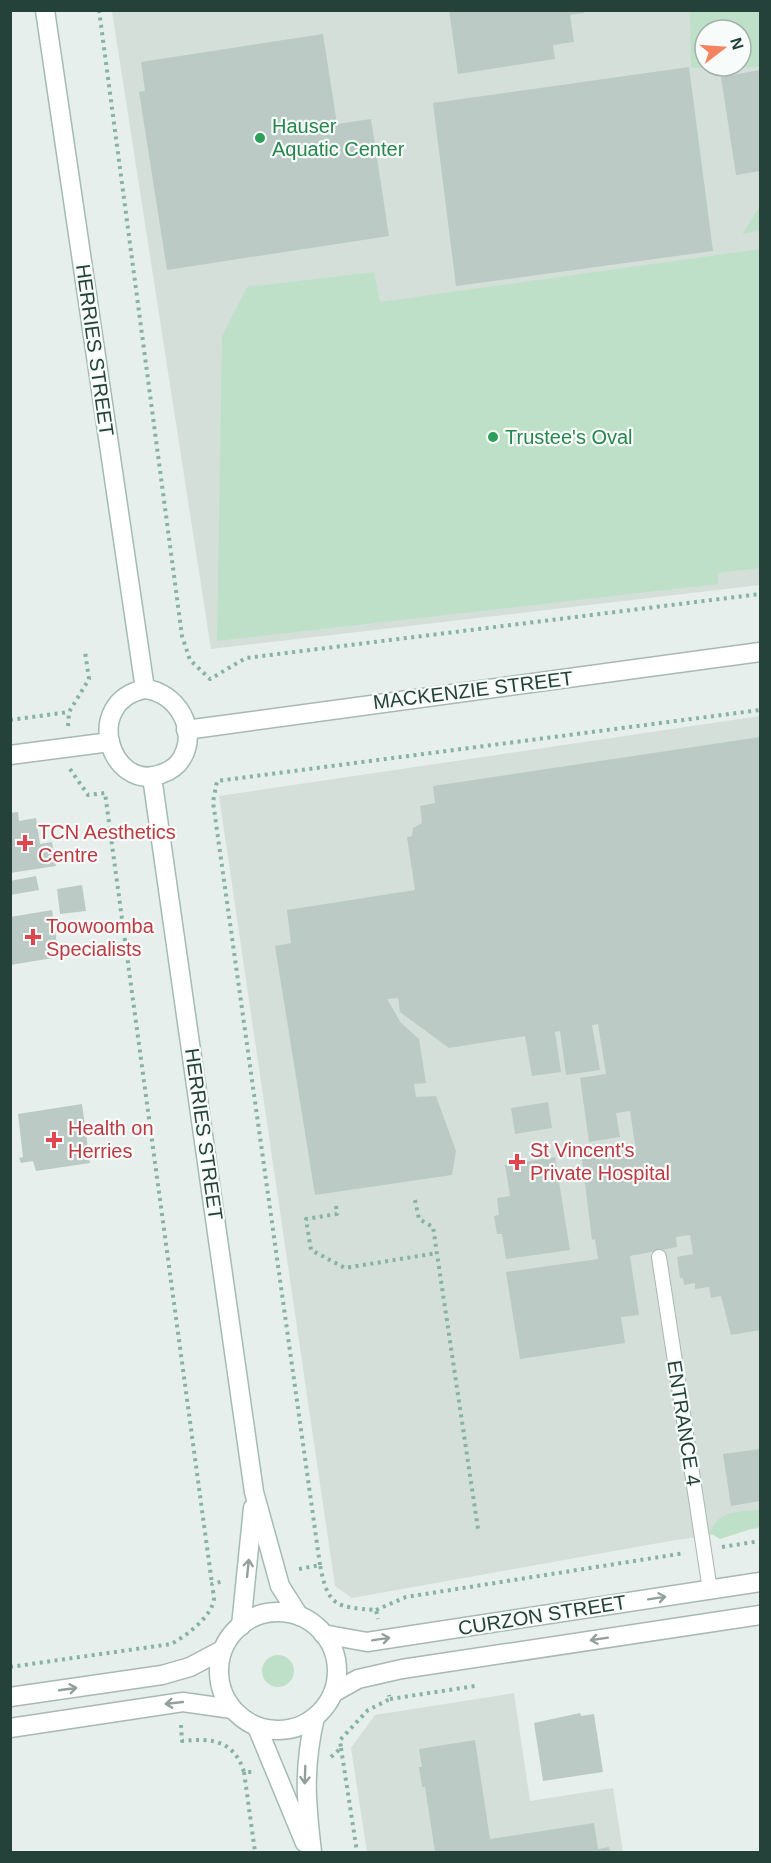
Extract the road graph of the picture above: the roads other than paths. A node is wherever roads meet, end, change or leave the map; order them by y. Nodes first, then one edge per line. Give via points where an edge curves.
1 (45, 10) edge
2 (760, 652) edge
3 (145, 688) junction
4 (186, 730) junction
5 (110, 742) junction
6 (10, 755) edge
7 (152, 777) junction
8 (659, 1257) dead end
9 (254, 1492) junction
10 (760, 1582) edge
11 (710, 1590) junction
12 (760, 1615) edge
13 (299, 1616) junction
14 (241, 1626) junction
15 (323, 1634) junction
16 (222, 1650) junction
17 (333, 1693) junction
18 (10, 1697) edge
19 (232, 1708) junction
20 (315, 1717) junction
21 (257, 1726) junction
22 (10, 1728) edge
23 (310, 1852) edge

1 - 3 main road, HERRIES STREET
2 - 4 main road, MACKENZIE STREET
3 - 4 main road via 171,698 181,712
3 - 5 main road via 132,691 113,709 108,725
4 - 7 main road via 187,743 179,763
5 - 6 main road
5 - 7 main road via 115,758 128,770
7 - 9 main road, HERRIES STREET
8 - 11 lane, ENTRANCE 4
9 - 13 main road, HERRIES STREET via 275,1573
14 -> 9 main road, HERRIES STREET
10 - 11 main road, CURZON STREET
15 -> 11 main road, CURZON STREET via 352,1641 381,1640
12 -> 17 main road, CURZON STREET via 386,1672 358,1679
13 - 14 main road via 268,1613
13 - 15 main road
14 - 16 main road
15 - 17 main road via 336,1662
18 -> 16 main road via 190,1668
16 - 19 main road via 219,1681
17 - 20 main road
19 - 21 main road
19 -> 22 main road via 179,1702
20 - 21 main road via 287,1730
20 -> 23 main road via 305,1792
21 - 23 main road

